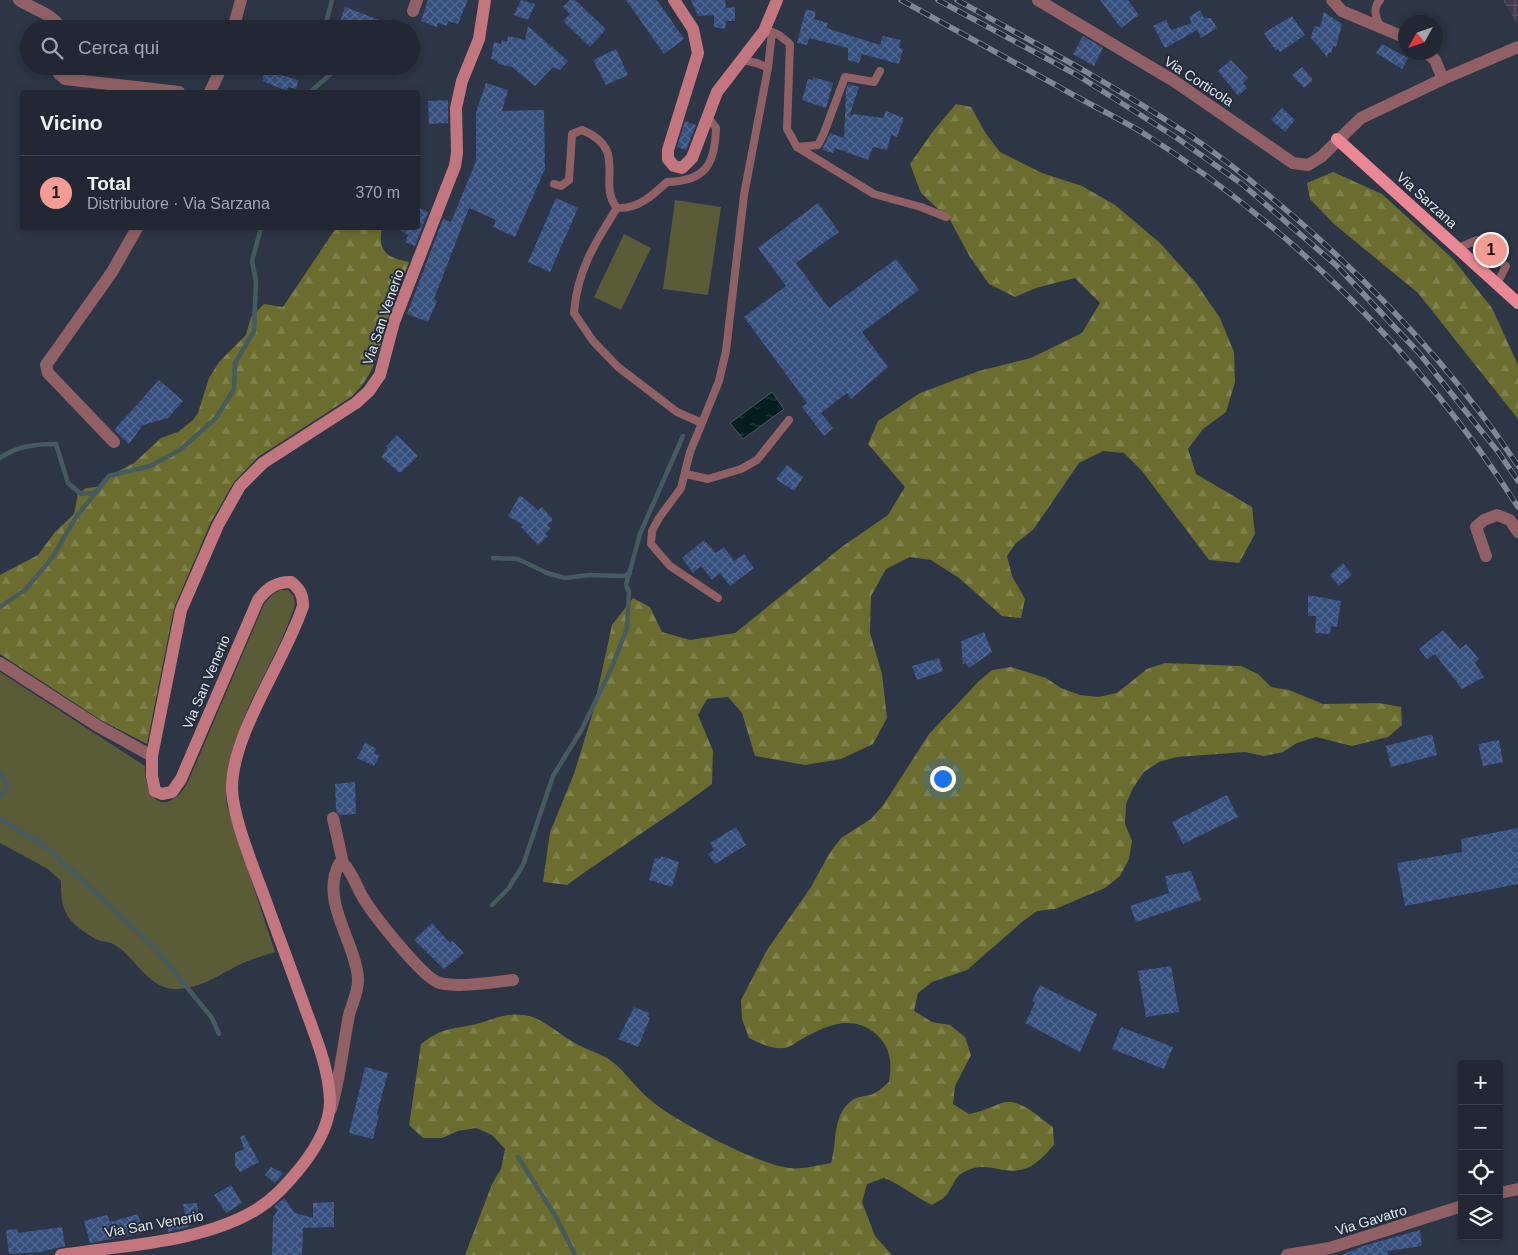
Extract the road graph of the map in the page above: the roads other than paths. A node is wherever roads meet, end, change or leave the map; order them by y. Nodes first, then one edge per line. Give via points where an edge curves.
1 (19, 0) edge
2 (241, 0) edge
3 (485, 0) edge
4 (674, 0) edge
5 (777, 0) edge
6 (1038, 0) edge
7 (1332, 0) edge
8 (1380, 0) edge
9 (55, 20) edge
10 (235, 20) edge
11 (1380, 27) junction
12 (768, 32) junction
13 (1398, 35) edge
14 (1518, 47) edge
15 (742, 60) junction
16 (1435, 60) edge
17 (768, 68) junction
18 (880, 71) dead end
19 (60, 75) edge
20 (218, 75) edge
21 (1443, 79) junction
22 (162, 90) edge
23 (211, 90) edge
24 (708, 117) junction
25 (1337, 139) junction
26 (797, 147) junction
27 (554, 184) dead end
28 (617, 208) junction
29 (946, 217) dead end
30 (136, 230) edge
31 (1458, 248) junction
32 (1497, 284) junction
33 (1518, 303) edge
34 (790, 420) dead end
35 (702, 423) junction
36 (114, 442) dead end
37 (686, 474) junction
38 (1518, 532) edge
39 (1486, 556) dead end
40 (718, 598) dead end
41 (0, 663) edge
42 (152, 756) junction
43 (333, 818) dead end
44 (343, 863) junction
45 (513, 980) dead end
46 (329, 1119) junction
47 (1518, 1189) edge
48 (1503, 1193) edge
49 (1458, 1207) edge
50 (61, 1255) edge
51 (1287, 1255) edge

1 - 9 street
2 - 10 street
3 - 42 street, Via San Venerio via 479,39 462,81 456,108 455,166 394,322 380,375 356,403 263,463 240,486 218,525 181,610
4 - 24 street via 698,43 668,150 668,159 674,166 682,168 692,158
5 - 12 street
6 - 25 street, Via Corticola via 1174,81 1293,163 1308,165 1321,157
7 - 11 street via 1342,11
8 - 11 lane via 1375,12
11 - 13 street
12 - 15 street
12 - 17 lane
12 - 26 lane via 779,35 790,44 787,129
14 - 21 street, Via Corticola
15 - 17 lane
15 - 24 street via 717,92
16 - 21 street
17 - 35 lane via 744,195 726,352 719,381
18 - 26 lane via 874,82 845,77 818,145
19 - 22 street via 65,79
20 - 23 street
21 - 25 street, Via Corticola via 1361,118
24 - 28 lane via 716,128 715,152 702,174 683,182 667,182 630,208
25 - 31 main road, Via Sarzana
26 - 29 lane via 874,194
27 - 28 lane via 561,186 569,180 572,134 582,130 595,136 606,148 612,202
28 - 35 lane via 586,263 576,288 574,313 593,341 618,367 677,412
30 - 36 street via 112,272 46,365 48,373
31 - 32 main road, Via Sarzana
31 - 32 lane via 1477,240 1506,266
32 - 33 main road, Via Sarzana
34 - 37 lane via 758,460 741,469 708,479
35 - 37 lane via 690,452
37 - 40 lane via 681,488 652,531 652,544 670,566
38 - 39 street via 1510,520 1497,514 1484,520 1476,526
41 - 42 street via 96,725
42 - 46 street, Via San Venerio via 156,791 162,794 172,792 181,779 258,600 268,588 291,582 301,593 303,606 242,743 233,771 232,789 251,860 324,1059 330,1100
43 - 44 street
44 - 45 street via 363,897 428,977 441,983
44 - 46 street via 335,872 334,895 341,924 356,959 358,981
46 - 50 street, Via San Venerio via 308,1158 291,1179 276,1195 239,1219 178,1238
47 - 48 street
49 - 51 street, Via Gavatro via 1330,1248

